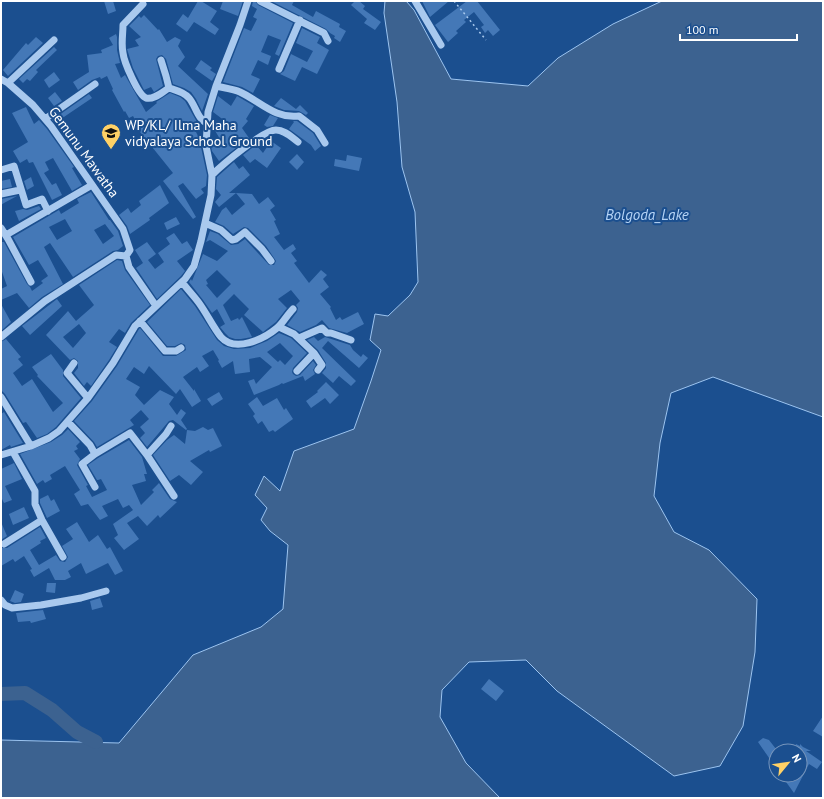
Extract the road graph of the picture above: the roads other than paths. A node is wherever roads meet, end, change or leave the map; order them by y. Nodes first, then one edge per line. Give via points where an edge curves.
1 (248, 1) edge
2 (260, 1) edge
3 (415, 1) edge
4 (143, 4) dead end
5 (300, 20) junction
6 (54, 40) dead end
7 (328, 41) dead end
8 (441, 45) dead end
9 (161, 60) dead end
10 (279, 69) dead end
11 (1, 79) edge
12 (8, 83) junction
13 (96, 84) dead end
14 (216, 86) junction
15 (168, 88) junction
16 (45, 119) junction
17 (208, 124) junction
18 (298, 142) dead end
19 (325, 143) dead end
20 (1, 170) edge
21 (212, 175) junction
22 (92, 185) junction
23 (20, 190) junction
24 (1, 194) edge
25 (48, 211) junction
26 (205, 223) junction
27 (1, 228) edge
28 (5, 239) edge
29 (126, 256) junction
30 (271, 261) dead end
31 (30, 282) dead end
32 (182, 282) junction
33 (156, 306) junction
34 (293, 309) dead end
35 (140, 321) junction
36 (279, 327) junction
37 (1, 337) edge
38 (299, 338) junction
39 (351, 340) dead end
40 (181, 348) dead end
41 (314, 353) junction
42 (74, 363) dead end
43 (318, 370) dead end
44 (297, 371) dead end
45 (1, 397) edge
46 (88, 398) junction
47 (68, 422) junction
48 (171, 426) dead end
49 (31, 446) junction
50 (13, 452) junction
51 (95, 454) junction
52 (1, 455) edge
53 (147, 455) junction
54 (95, 487) dead end
55 (174, 496) dead end
56 (42, 520) junction
57 (4, 544) dead end
58 (62, 557) dead end
59 (106, 591) dead end
60 (1, 600) edge

1 - 14 street
2 - 5 street
3 - 8 street
4 - 15 street via 123,25 123,55 128,69 146,98 153,98
5 - 7 street via 324,33
5 - 10 street
6 - 12 street
9 - 15 street
11 - 12 street, Gemunu Mawatha
12 - 16 street, Gemunu Mawatha
13 - 16 street
14 - 17 street via 208,112
14 - 19 street via 240,92 279,115 299,116 317,130
15 - 17 street via 189,97 203,122
16 - 22 street, Gemunu Mawatha
17 - 21 street via 206,146
18 - 21 street via 287,133 271,130 240,151
20 - 23 street via 14,166
21 - 26 street
22 - 25 street
22 - 29 street, Gemunu Mawatha via 122,229 130,250
23 - 24 street
23 - 25 street via 26,205 42,199
25 - 28 street
26 - 30 street via 221,230 232,240 245,232
26 - 32 street via 194,266
27 - 28 street
28 - 31 street
29 - 33 street via 129,267
29 - 37 street via 116,255 51,297
32 - 33 street
32 - 36 street via 222,338 230,343 250,342 268,335
33 - 35 street
34 - 36 street
35 - 40 street via 165,351 176,351
35 - 46 street
36 - 38 street
38 - 39 street via 322,328 327,333
38 - 41 street
41 - 43 street via 322,365
41 - 44 street
42 - 46 street via 67,373
45 - 49 street
46 - 47 street
47 - 49 street via 49,438
47 - 51 street
48 - 53 street
49 - 50 street
50 - 52 street
50 - 56 street via 35,491 35,504
51 - 53 street via 130,432
51 - 54 street via 82,464
53 - 55 street
56 - 57 street
56 - 58 street
59 - 60 street via 81,598 12,608

